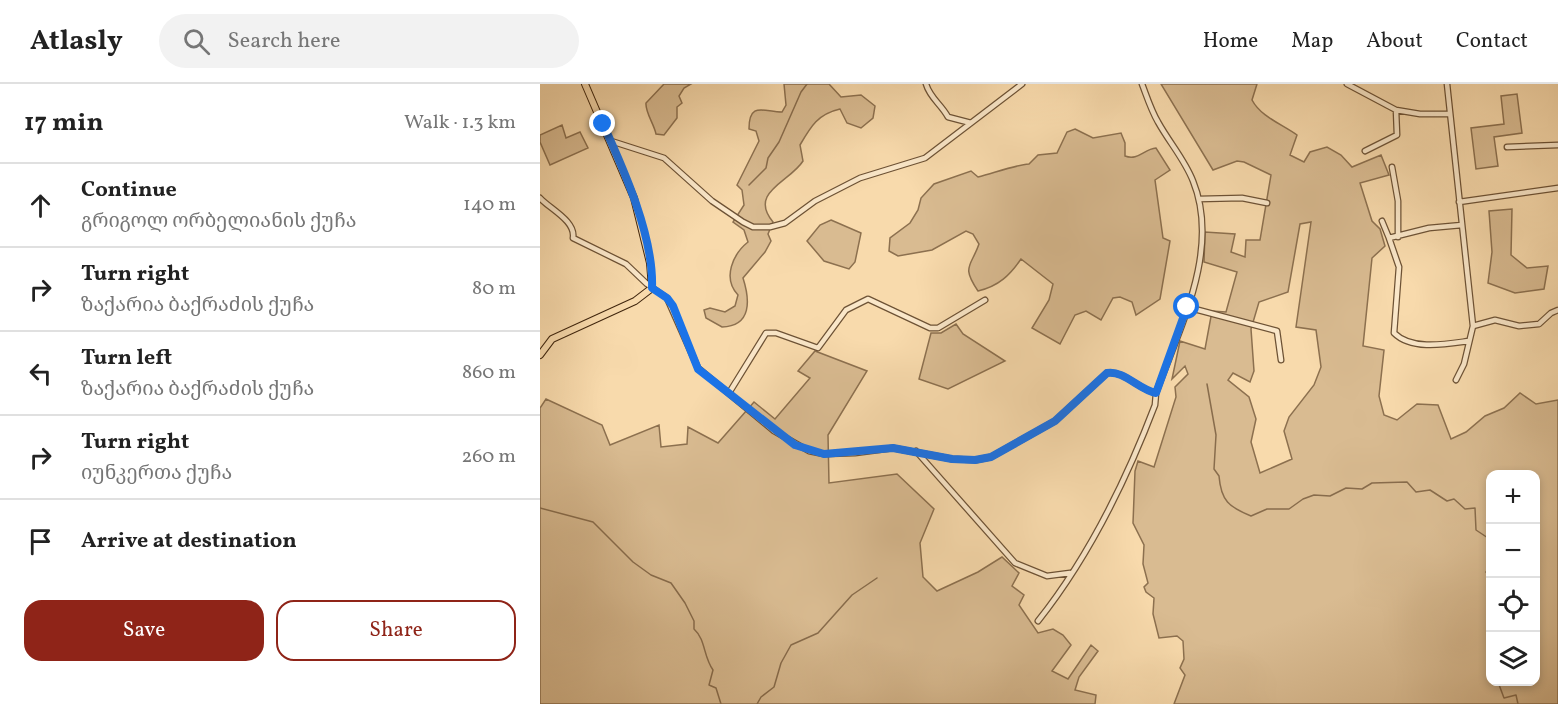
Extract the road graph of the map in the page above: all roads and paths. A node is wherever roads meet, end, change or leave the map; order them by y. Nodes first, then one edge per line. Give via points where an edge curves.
1 (585, 84) edge
2 (926, 84) edge
3 (1022, 84) edge
4 (1142, 84) edge
5 (1347, 84) edge
6 (1447, 84) edge
7 (1396, 110) junction
8 (1448, 114) junction
9 (971, 123) junction
10 (611, 141) junction
11 (1558, 145) edge
12 (1507, 147) dead end
13 (1365, 151) dead end
14 (1392, 167) dead end
15 (1558, 188) edge
16 (540, 198) edge
17 (1198, 200) junction
18 (1459, 202) junction
19 (1267, 203) dead end
20 (1382, 221) dead end
21 (1462, 225) junction
22 (1398, 237) junction
23 (1389, 238) junction
24 (652, 288) junction
25 (985, 300) dead end
26 (1187, 307) junction
27 (1558, 310) edge
28 (1473, 326) junction
29 (1469, 341) junction
30 (540, 355) edge
31 (1281, 360) dead end
32 (1456, 380) dead end
33 (729, 393) junction
34 (1156, 393) junction
35 (916, 451) junction
36 (1072, 572) junction
37 (1038, 621) dead end

1 - 10 main road
2 - 9 street via 948,117
3 - 9 street
4 - 17 street via 1157,120 1194,182
5 - 7 street
6 - 8 street
7 - 8 street
7 - 13 street via 1396,135
8 - 18 street
9 - 10 street via 921,160 860,178 815,201 785,223 770,227 753,227 743,222 712,201 664,158
10 - 24 main road via 634,198
11 - 12 street
14 - 22 street via 1399,206
15 - 18 street
16 - 24 street via 568,224 573,238 626,264
17 - 19 street via 1242,198
17 - 26 street via 1202,240
18 - 21 street
20 - 23 street
21 - 22 street via 1429,228
21 - 28 street
22 - 23 street
23 - 29 street via 1399,267 1394,333 1413,342 1437,345
24 - 30 main road via 635,301 552,339
24 - 33 street via 673,306 698,369
25 - 33 street via 938,328 930,328 868,299 846,310 818,348 765,333
26 - 31 street via 1277,331
26 - 34 street
27 - 28 street via 1539,324 1519,326 1495,320
28 - 29 street
29 - 32 street
33 - 35 street via 774,431 809,451
34 - 35 street via 1139,388 1116,373 1107,373 1055,421 991,457 952,459
34 - 36 street via 1155,405 1121,487
35 - 36 street via 1015,563 1047,576
36 - 37 street

